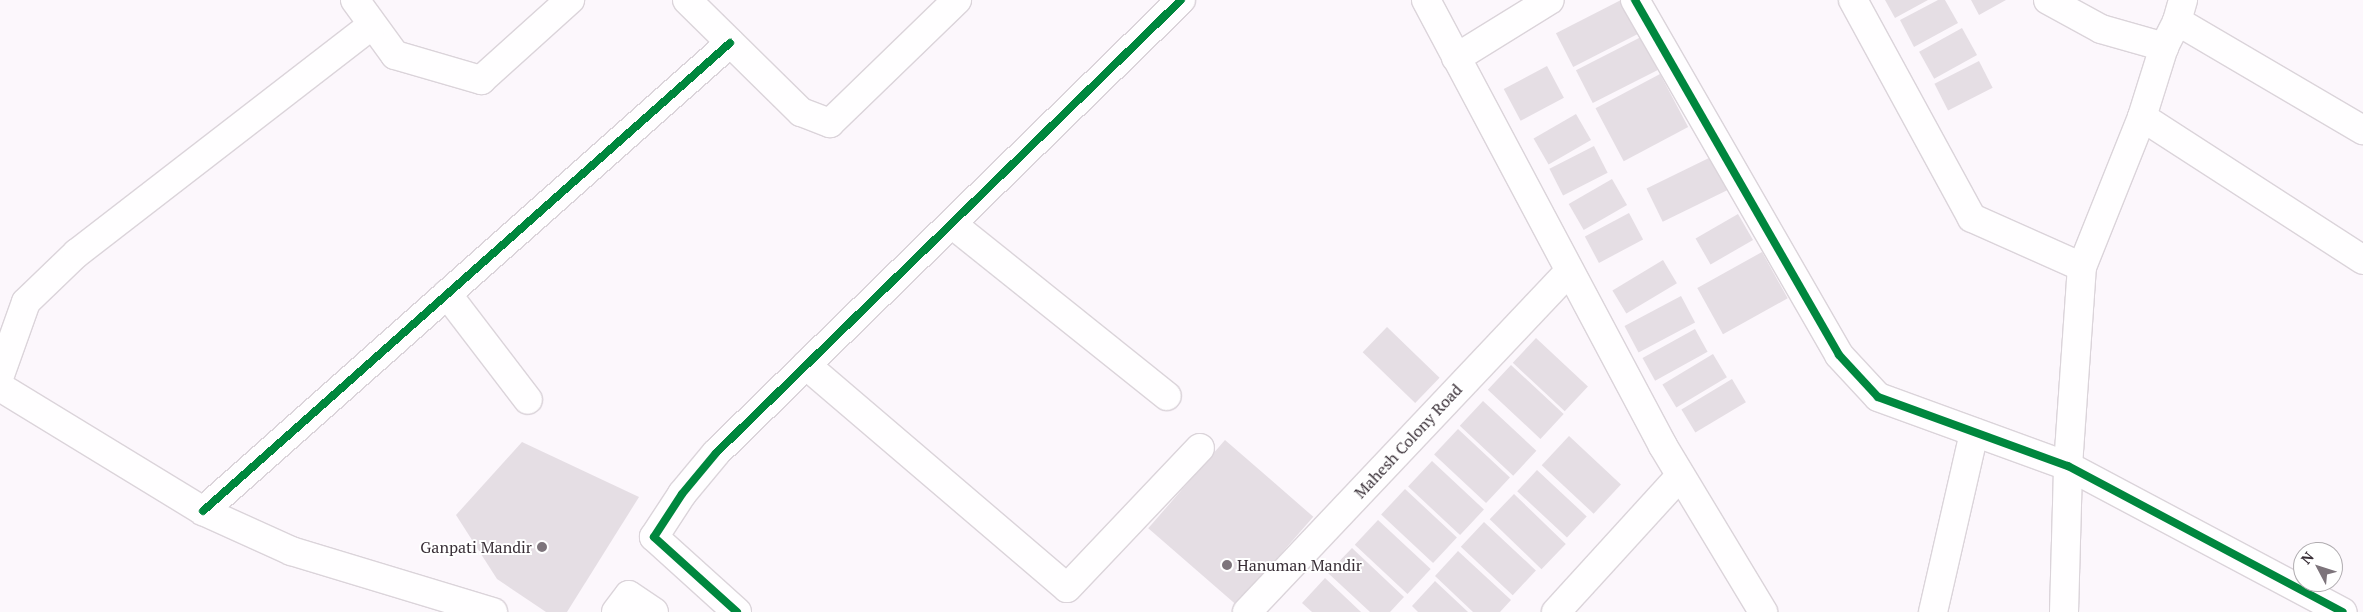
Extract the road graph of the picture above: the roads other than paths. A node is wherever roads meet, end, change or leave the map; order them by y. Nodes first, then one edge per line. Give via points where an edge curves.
1 (355, 0) edge
2 (570, 0) edge
3 (687, 0) edge
4 (957, 0) edge
5 (1181, 0) edge
6 (1426, 0) edge
7 (1550, 0) edge
8 (1635, 0) edge
9 (1853, 0) edge
10 (2048, 0) edge
11 (2180, 10) edge
12 (372, 24) junction
13 (730, 43) junction
14 (2164, 47) junction
15 (1456, 58) junction
16 (2142, 116) junction
17 (2363, 130) edge
18 (952, 224) junction
19 (2363, 260) edge
20 (2082, 267) junction
21 (1569, 271) junction
22 (447, 294) junction
23 (806, 365) junction
24 (0, 375) edge
25 (0, 387) edge
26 (1166, 396) dead end
27 (528, 400) dead end
28 (1974, 433) junction
29 (1200, 448) dead end
30 (2068, 466) junction
31 (1680, 476) junction
32 (203, 510) junction
33 (493, 612) edge
34 (616, 612) edge
35 (654, 612) edge
36 (736, 612) edge
37 (1248, 612) edge
38 (1556, 612) edge
39 (1763, 612) edge
40 (1933, 612) edge
41 (2064, 612) edge
42 (2343, 612) edge

1 - 12 street
2 - 12 street via 481,80 395,55
3 - 13 street
4 - 13 street via 830,123 801,112
5 - 18 street
6 - 15 street
7 - 15 street
8 - 28 street via 1838,355 1878,397
9 - 20 street via 1972,218
10 - 14 street via 2101,29
11 - 14 street
11 - 17 street
12 - 24 street via 77,253 26,302
13 - 22 street
14 - 16 street
15 - 21 street
16 - 19 street
16 - 20 street
18 - 23 street
18 - 26 street
20 - 30 street
21 - 31 street
21 - 37 street, Mahesh Colony Road
22 - 27 street
22 - 32 street
23 - 29 street via 1067,588
23 - 36 street via 716,453 682,494 654,537
25 - 32 street
28 - 30 street
28 - 40 street
30 - 41 street
30 - 42 street
31 - 38 street
31 - 39 street
32 - 33 street via 291,550
34 - 35 street via 629,595

